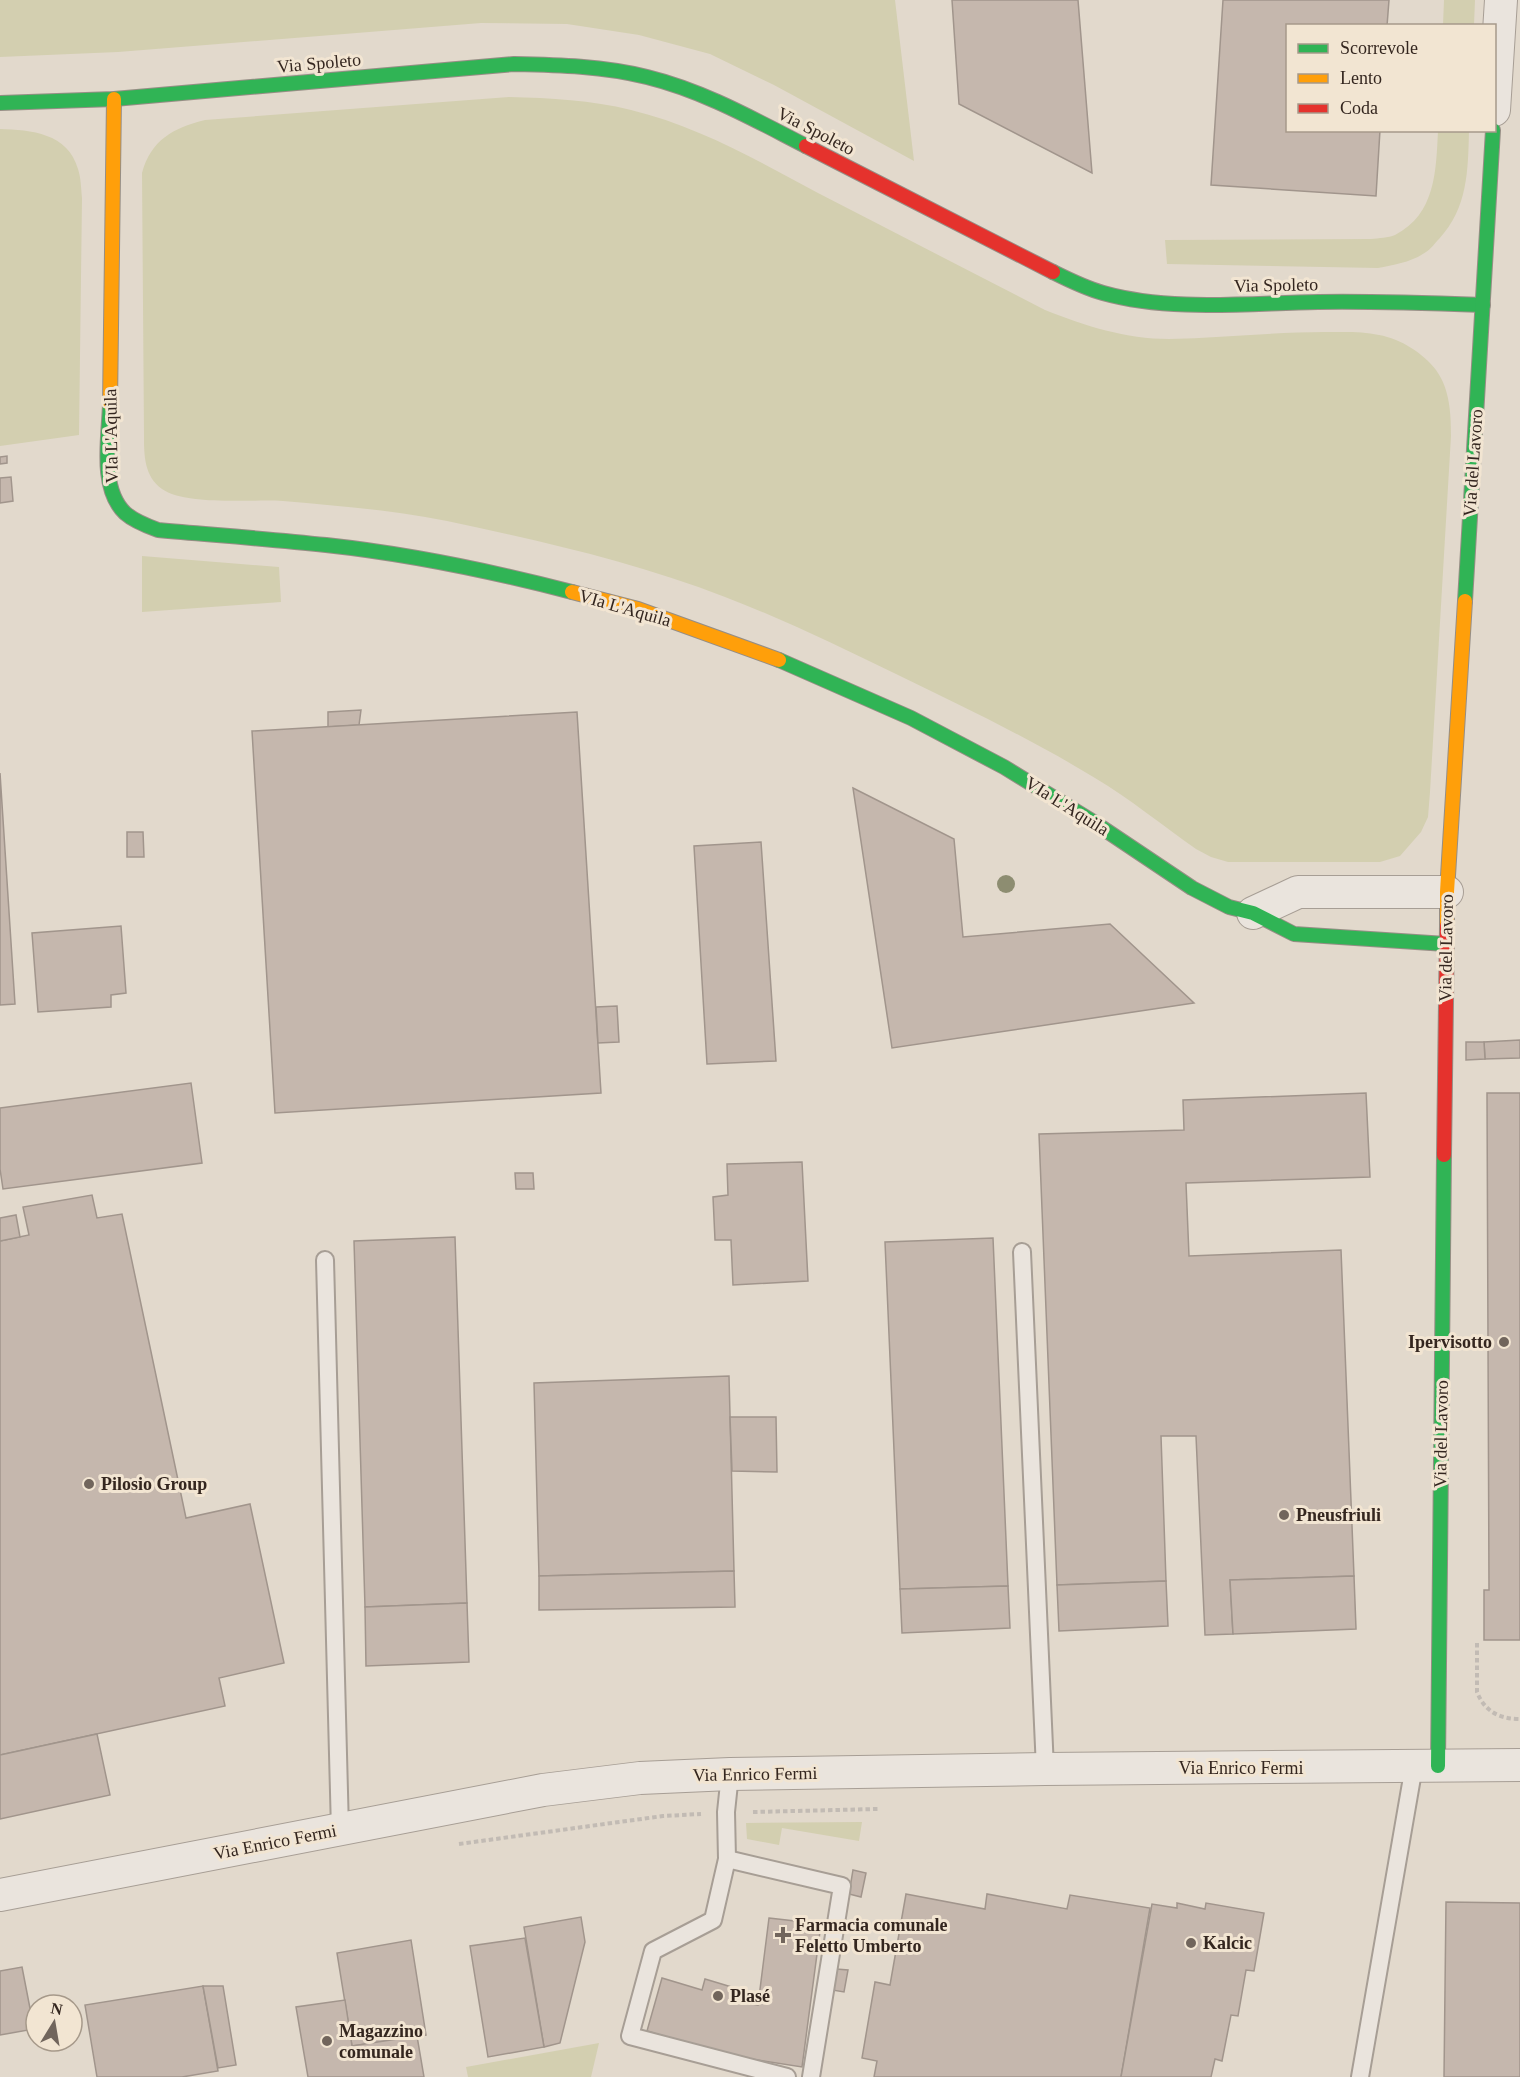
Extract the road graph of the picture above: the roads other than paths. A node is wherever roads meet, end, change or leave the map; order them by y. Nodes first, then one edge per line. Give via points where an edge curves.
1 (1501, 0) edge
2 (1496, 79) edge
3 (114, 99) junction
4 (0, 102) edge
5 (1493, 132) edge
6 (1483, 305) junction
7 (1447, 892) junction
8 (1253, 913) junction
9 (1446, 944) junction
10 (1022, 1252) dead end
11 (325, 1260) dead end
12 (1520, 1765) edge
13 (1426, 1766) junction
14 (1045, 1769) junction
15 (730, 1774) junction
16 (340, 1830) junction
17 (727, 1859) junction
18 (0, 1894) edge
19 (787, 2077) edge
20 (811, 2077) edge
21 (1360, 2077) edge

1 - 2 street
3 - 4 street, Via Spoleto
3 - 6 street, Via Spoleto via 514,64 623,72 675,84 720,102 1074,283 1102,293 1170,303 1376,301
3 - 8 street, VIa L'Aquila via 108,479 114,499 136,522 158,530 327,545 423,559 519,578 650,613 773,657 911,718 1004,767 1192,888 1229,907
5 - 6 street, Via del Lavoro
6 - 7 street, Via del Lavoro
7 - 8 street via 1298,892
7 - 9 street, Via del Lavoro
8 - 9 street, VIa L'Aquila via 1294,934
9 - 13 street, Via del Lavoro
10 - 14 lane
11 - 16 lane
12 - 13 street, Via Enrico Fermi
13 - 14 street, Via Enrico Fermi
13 - 21 lane
14 - 15 street, Via Enrico Fermi
15 - 16 street, Via Enrico Fermi via 640,1778 543,1790
15 - 17 lane
16 - 18 street, Via Enrico Fermi
17 - 19 lane via 712,1920 653,1951 630,2036
17 - 20 lane via 843,1886

